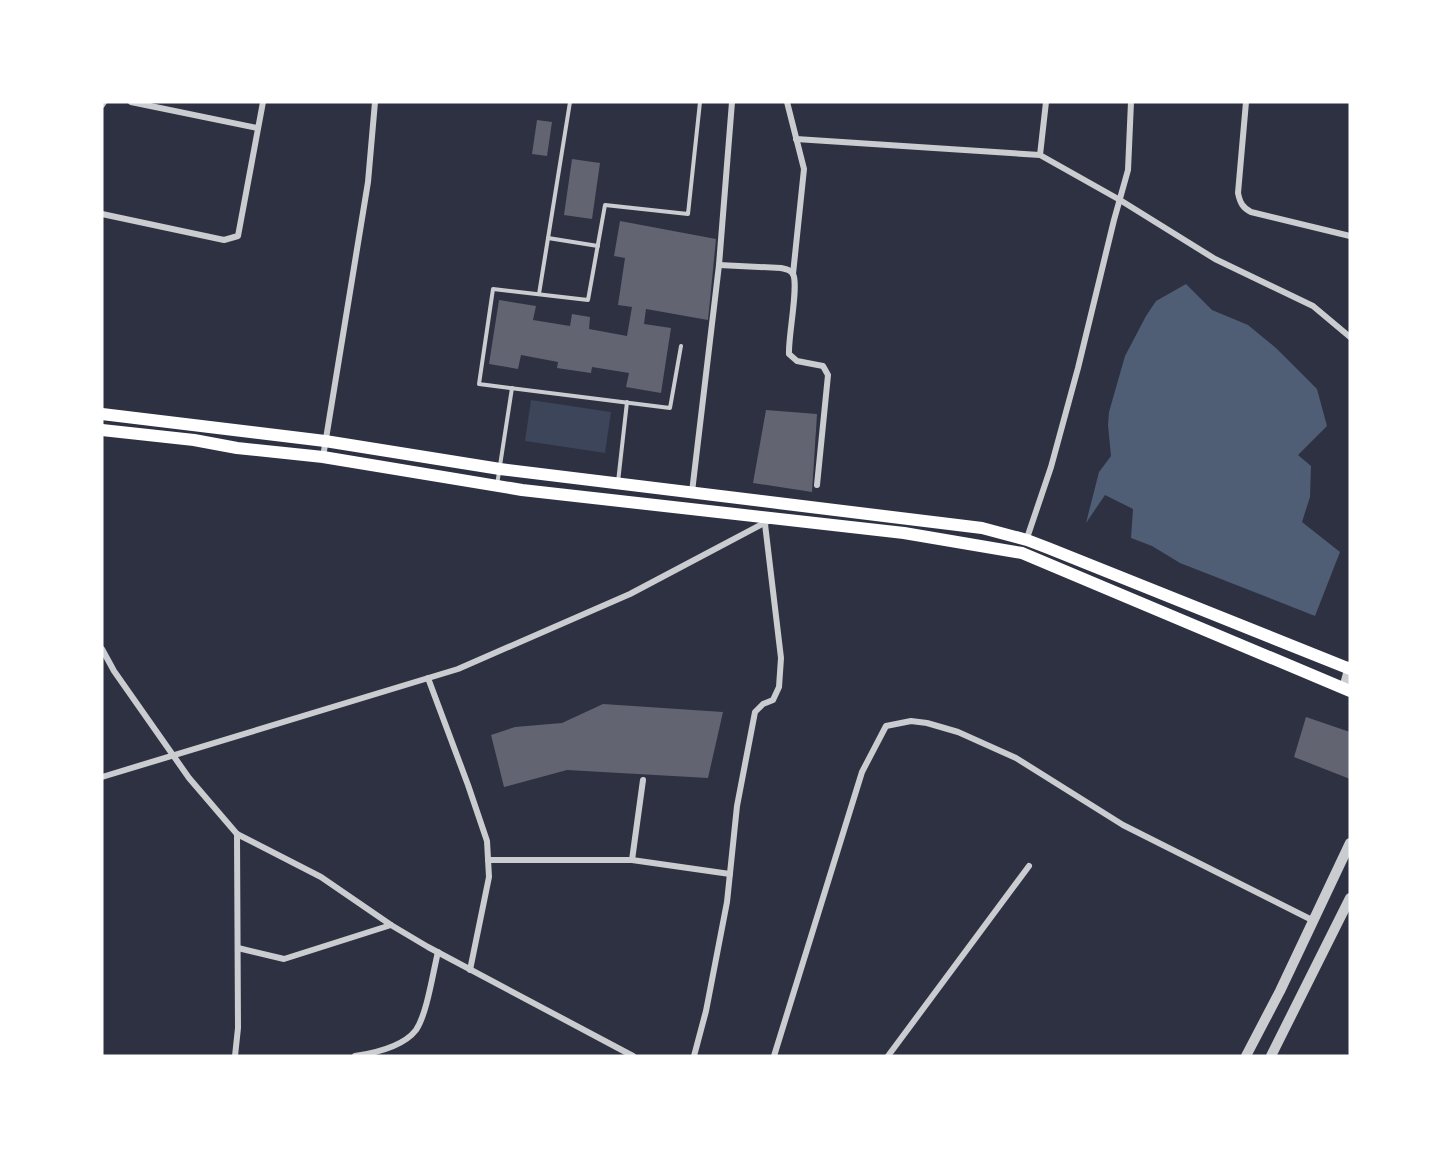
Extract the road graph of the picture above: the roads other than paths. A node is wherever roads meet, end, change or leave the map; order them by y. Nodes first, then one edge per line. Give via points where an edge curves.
1 (131, 102) edge
2 (263, 102) edge
3 (375, 102) edge
4 (570, 102) edge
5 (700, 102) edge
6 (732, 102) edge
7 (787, 102) edge
8 (1046, 102) edge
9 (1131, 102) edge
10 (1246, 102) edge
11 (257, 128) junction
12 (796, 139) junction
13 (1040, 155) junction
14 (1120, 200) junction
15 (102, 214) edge
16 (1350, 236) edge
17 (548, 238) junction
18 (598, 246) junction
19 (718, 265) junction
20 (793, 274) junction
21 (539, 294) junction
22 (1350, 337) edge
23 (681, 346) dead end
24 (512, 388) junction
25 (627, 402) junction
26 (102, 414) edge
27 (102, 430) edge
28 (325, 441) junction
29 (323, 457) junction
30 (500, 469) junction
31 (618, 484) junction
32 (497, 485) junction
33 (817, 485) dead end
34 (692, 492) junction
35 (769, 522) junction
36 (1027, 540) junction
37 (1022, 553) junction
38 (102, 650) edge
39 (1350, 668) edge
40 (428, 678) junction
41 (1347, 690) edge
42 (173, 755) junction
43 (102, 777) edge
44 (643, 780) dead end
45 (237, 834) junction
46 (1350, 843) edge
47 (488, 860) junction
48 (632, 860) junction
49 (1029, 866) dead end
50 (730, 874) junction
51 (1350, 898) edge
52 (1314, 921) junction
53 (391, 925) junction
54 (238, 948) junction
55 (438, 952) junction
56 (470, 970) junction
57 (235, 1056) edge
58 (355, 1056) edge
59 (633, 1056) edge
60 (694, 1056) edge
61 (774, 1056) edge
62 (888, 1056) edge
63 (1246, 1056) edge
64 (1271, 1056) edge

1 - 11 street
2 - 11 street
3 - 28 street via 368,182
4 - 17 lane
5 - 18 lane via 688,214 605,205
6 - 19 street
7 - 12 street
8 - 13 street
9 - 14 street via 1128,170
10 - 16 street via 1240,203 1251,212
11 - 15 street via 238,236 224,240
12 - 13 street
12 - 20 street via 804,169
13 - 14 street
14 - 22 street via 1215,259 1313,306
14 - 36 street via 1051,467
17 - 18 lane
17 - 21 lane
18 - 21 lane via 588,300
19 - 20 street via 781,268
19 - 34 street
20 - 33 street via 789,354 797,361 823,366 828,375
21 - 24 lane via 493,289 479,384
23 - 25 lane via 670,408
24 - 25 lane
24 - 30 lane
25 - 31 lane
26 - 28 main road
27 - 29 main road
28 - 29 street
28 - 30 main road
29 - 32 main road
30 - 31 main road
30 - 32 lane
31 - 34 main road
32 - 35 main road
34 - 36 main road via 982,528
35 - 37 main road via 904,533
35 - 40 street via 630,594 458,669
35 - 50 street via 781,658 779,687 773,700 755,712 737,806
36 - 37 street
36 - 39 main road
37 - 41 main road
38 - 42 street
39 - 41 street
40 - 42 street
40 - 47 street via 483,830
42 - 43 street
42 - 45 street
44 - 48 street
45 - 53 street via 321,877
45 - 54 street
46 - 52 street
47 - 48 street
47 - 56 street via 487,886
48 - 50 street
49 - 62 street
50 - 60 street via 706,1011
51 - 64 street
52 - 61 street via 1123,825 1016,758 927,723 911,721 886,726 862,772
52 - 63 street
53 - 54 street via 284,959
53 - 55 street
54 - 57 street
55 - 56 street
55 - 58 street via 417,1029 395,1044
56 - 59 street

